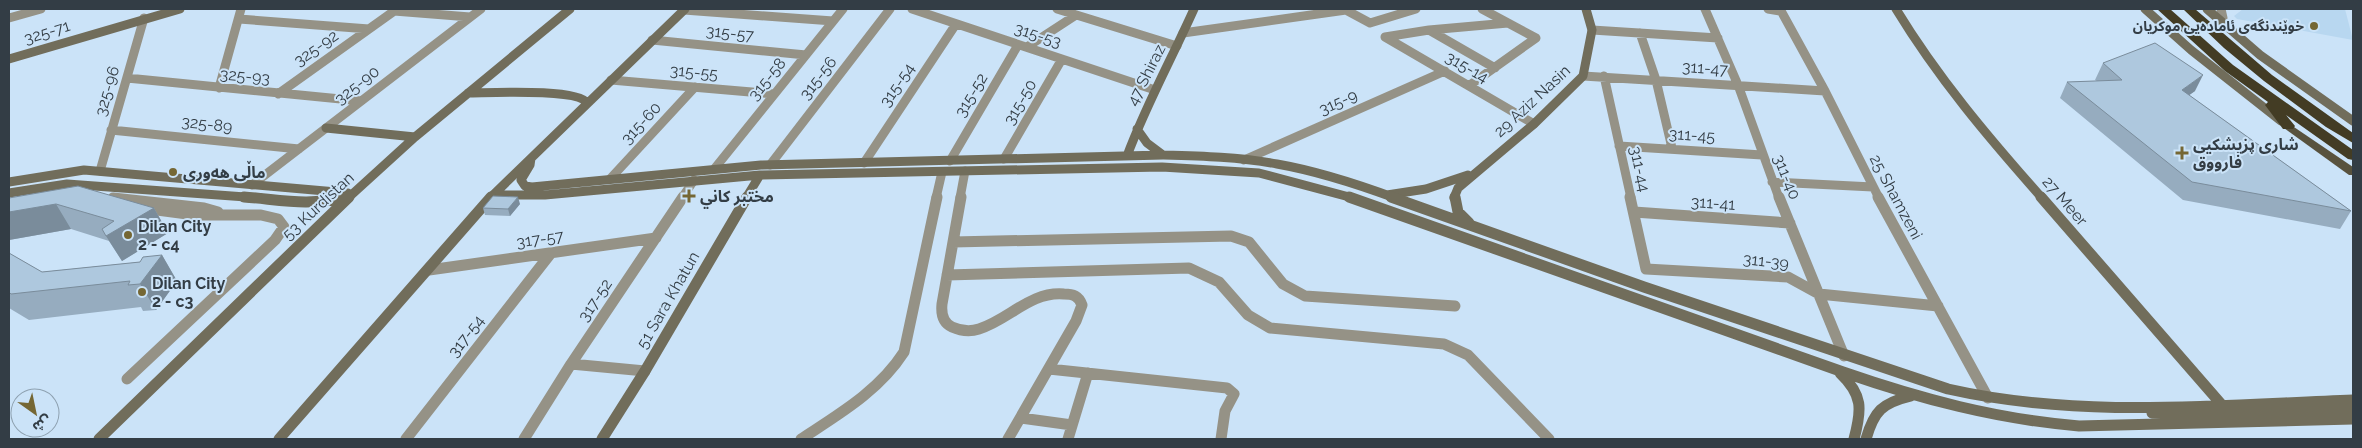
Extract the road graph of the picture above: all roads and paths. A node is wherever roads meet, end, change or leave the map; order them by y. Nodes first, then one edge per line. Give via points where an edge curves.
1 (41, 9) edge
2 (160, 9) edge
3 (180, 9) edge
4 (241, 9) edge
5 (481, 9) edge
6 (570, 9) edge
7 (684, 9) edge
8 (843, 9) edge
9 (890, 9) edge
10 (912, 9) edge
11 (1057, 9) edge
12 (1193, 9) edge
13 (1345, 9) edge
14 (1416, 9) edge
15 (1482, 9) edge
16 (1586, 9) edge
17 (1705, 9) edge
18 (1768, 9) edge
19 (1896, 9) edge
20 (2145, 9) edge
21 (2163, 9) edge
22 (2189, 9) edge
23 (2207, 9) edge
24 (395, 10) edge
25 (1780, 10) edge
26 (763, 12) edge
27 (2222, 12) edge
28 (1076, 15) junction
29 (470, 17) junction
30 (9, 18) edge
31 (144, 18) junction
32 (239, 19) junction
33 (833, 21) junction
34 (1508, 23) junction
35 (956, 24) junction
36 (369, 29) junction
37 (1429, 30) junction
38 (1592, 30) junction
39 (1183, 33) junction
40 (1640, 33) junction
41 (1718, 38) junction
42 (652, 40) junction
43 (1023, 46) junction
44 (1177, 46) junction
45 (9, 52) edge
46 (806, 55) junction
47 (9, 59) edge
48 (1062, 59) junction
49 (1495, 68) junction
50 (1445, 71) junction
51 (1583, 76) junction
52 (1604, 76) junction
53 (127, 78) junction
54 (611, 80) junction
55 (1656, 80) junction
56 (1470, 85) junction
57 (1738, 85) junction
58 (694, 87) junction
59 (220, 88) junction
60 (1155, 90) junction
61 (1825, 91) junction
62 (468, 93) junction
63 (278, 94) junction
64 (774, 94) junction
65 (2264, 94) junction
66 (361, 101) junction
67 (587, 103) junction
68 (2331, 106) junction
69 (2353, 113) edge
70 (2353, 121) edge
71 (1534, 124) junction
72 (2288, 126) junction
73 (326, 128) junction
74 (112, 130) junction
75 (1137, 130) junction
76 (415, 137) junction
77 (2353, 139) edge
78 (1619, 146) junction
79 (1672, 148) junction
80 (299, 149) junction
81 (1762, 155) junction
82 (1127, 156) junction
83 (1163, 156) junction
84 (2353, 156) edge
85 (530, 158) junction
86 (1004, 159) junction
87 (1244, 160) junction
88 (950, 161) junction
89 (864, 163) junction
90 (1060, 164) junction
91 (770, 165) junction
92 (715, 168) junction
93 (100, 171) junction
94 (964, 171) junction
95 (942, 172) junction
96 (2353, 172) edge
97 (1473, 173) junction
98 (760, 175) junction
99 (610, 179) junction
100 (694, 180) junction
101 (9, 182) edge
102 (1772, 182) junction
103 (252, 185) junction
104 (552, 185) junction
105 (1873, 187) junction
106 (9, 193) edge
107 (354, 193) junction
108 (493, 195) junction
109 (545, 195) junction
110 (1384, 195) junction
111 (61, 196) edge
112 (86, 196) edge
113 (9, 201) edge
114 (105, 204) edge
115 (1634, 212) junction
116 (223, 214) junction
117 (1790, 223) junction
118 (1474, 227) junction
119 (656, 238) junction
120 (953, 242) junction
121 (551, 253) junction
122 (1646, 269) joint
123 (429, 270) junction
124 (947, 275) junction
125 (1644, 287) junction
126 (1819, 294) junction
127 (1636, 300) junction
128 (1455, 306) dead end
129 (1938, 306) junction
130 (1844, 356) junction
131 (571, 364) junction
132 (1049, 369) junction
133 (1836, 370) junction
134 (645, 371) junction
135 (1088, 373) junction
136 (127, 379) dead end
137 (1913, 396) junction
138 (1988, 398) junction
139 (2353, 400) edge
140 (2222, 405) junction
141 (2095, 407) junction
142 (2353, 410) edge
143 (1021, 418) junction
144 (2353, 419) edge
145 (1072, 425) junction
146 (99, 439) edge
147 (279, 439) edge
148 (406, 439) edge
149 (524, 439) edge
150 (602, 439) edge
151 (800, 439) edge
152 (1008, 439) edge
153 (1068, 439) edge
154 (1221, 439) edge
155 (1549, 439) edge
156 (1854, 439) edge
157 (1866, 439) edge

1 - 30 street
2 - 45 main road, 325-71
3 - 31 main road, 325-71
4 - 32 street
5 - 29 street, 325-90
6 - 62 main road, 53 Kurdistan
7 - 26 street
7 - 42 main road
8 - 33 street, 315-58
9 - 91 street, 315-56
10 - 35 street, 315-53
11 - 28 street
12 - 39 main road, 47 Shiraz
13 - 14 street via 1370,23
13 - 39 street
15 - 34 street
16 - 38 main road, 29 Aziz Nasin
17 - 41 street, 311-40
18 - 25 street
19 - 140 main road, 27 Meer via 1921,50 1970,116
20 - 72 main road via 2191,50
21 - 65 highway via 2229,68
22 - 77 highway via 2227,47
23 - 27 main road
24 - 29 street
24 - 36 street, 325-92
25 - 61 street, 25 Shamzeni
26 - 33 street
27 - 68 main road via 2260,55
28 - 43 street
28 - 44 street
29 - 66 street, 325-90
31 - 47 main road, 325-71
31 - 53 street, 325-96
32 - 36 street
32 - 59 street
33 - 46 street, 315-58
34 - 37 street
34 - 49 street via 1536,38
35 - 43 street, 315-53
35 - 89 street, 315-54
36 - 63 street, 325-92
37 - 49 street
37 - 50 street, 315-14 via 1385,37
38 - 40 street
38 - 51 main road, 29 Aziz Nasin
39 - 44 main road, 47 Shiraz
40 - 41 street
40 - 55 street
41 - 57 street, 311-40
42 - 46 street, 315-57
42 - 54 main road
43 - 48 street, 315-53
43 - 88 street, 315-52
44 - 60 main road, 47 Shiraz
46 - 64 street, 315-58
48 - 60 street, 315-53
48 - 86 street, 315-50
49 - 56 street
50 - 56 street, 315-14
50 - 87 street, 315-9
51 - 52 street, 311-47
51 - 71 main road, 29 Aziz Nasin
52 - 55 street, 311-47
52 - 78 street, 311-44
53 - 59 street, 325-93
53 - 74 street, 325-96
54 - 58 street, 315-55
54 - 67 main road
55 - 57 street, 311-47
55 - 79 street
56 - 71 street, 315-14
57 - 61 street, 311-47
57 - 81 street, 311-40
58 - 64 street, 315-55
58 - 99 street, 315-60
59 - 63 street, 325-93
60 - 75 main road, 47 Shiraz
61 - 105 street, 25 Shamzeni
62 - 67 main road via 565,94 582,96
62 - 76 main road, 53 Kurdistan
63 - 66 street, 325-93
64 - 92 street, 315-58
65 - 72 highway
65 - 84 highway
66 - 73 street, 325-90
67 - 85 main road
68 - 69 main road
68 - 70 main road
71 - 97 main road, 29 Aziz Nasin
72 - 96 main road
73 - 76 main road
73 - 80 street, 325-90
74 - 80 street, 325-89
74 - 93 street, 325-96
75 - 82 main road, 47 Shiraz
75 - 83 main road
76 - 107 main road, 53 Kurdistan
78 - 79 street, 311-45
78 - 115 street, 311-44
79 - 81 street, 311-45
80 - 103 street, 325-90
81 - 102 street, 311-40
82 - 83 main road
82 - 90 main road
83 - 87 main road
85 - 104 main road via 522,184 532,187
85 - 108 main road
86 - 88 main road
86 - 90 main road
87 - 110 main road via 1334,178
88 - 89 main road
89 - 91 main road
90 - 94 main road
90 - 127 main road via 1195,168 1259,173 1290,180 1362,201
91 - 92 main road
92 - 99 main road
93 - 101 main road via 76,171
93 - 103 main road
94 - 95 main road
94 - 120 street
95 - 98 main road
95 - 151 street via 904,352 894,368 870,390
97 - 110 main road, 29 Aziz Nasin via 1439,186
97 - 118 main road, 29 Aziz Nasin via 1458,188 1454,198 1460,215
98 - 100 main road
98 - 134 main road, 51 Sara Khatun
99 - 104 main road
100 - 109 main road
100 - 119 street, 317-52
102 - 105 street
102 - 117 street, 311-40
103 - 107 main road
104 - 109 main road via 544,190
105 - 129 street, 25 Shamzeni
106 - 107 main road via 67,184 314,202
107 - 146 main road, 53 Kurdistan
108 - 109 main road
108 - 123 main road
110 - 118 main road
111 - 113 street
112 - 116 street via 204,208
114 - 116 street via 196,215
115 - 117 street, 311-41
115 - 122 street, 311-44
116 - 136 street via 277,218 284,227 275,240
117 - 126 street, 311-40
118 - 125 main road
119 - 121 street, 317-57
119 - 131 street, 317-52
120 - 124 street
120 - 128 street via 1231,236 1249,242 1283,284 1305,296
121 - 123 street, 317-57
121 - 148 street, 317-54
122 - 126 street, 311-39 via 1788,277
123 - 147 main road
124 - 132 street via 942,316 958,330 983,328 1024,303 1049,294 1066,293 1080,300 1082,305 1076,321
124 - 155 street via 1189,268 1218,282 1248,315 1270,328 1444,344 1468,355
125 - 127 main road
125 - 130 main road
126 - 129 street, 311-39
126 - 130 street, 311-40
127 - 133 main road
129 - 138 street, 25 Shamzeni
130 - 138 main road via 1916,380
131 - 134 street
131 - 149 street, 317-52
132 - 135 street
132 - 143 street
133 - 137 main road
133 - 156 main road via 1859,398 1860,413
134 - 150 main road, 51 Sara Khatun
135 - 145 street
135 - 154 street via 1227,388 1234,394 1225,410
137 - 144 main road via 1993,416 2079,426
137 - 157 main road via 1890,401 1878,409
138 - 141 main road
139 - 140 main road
140 - 141 main road
141 - 142 main road via 2173,415
143 - 145 street
143 - 152 street
145 - 153 street

